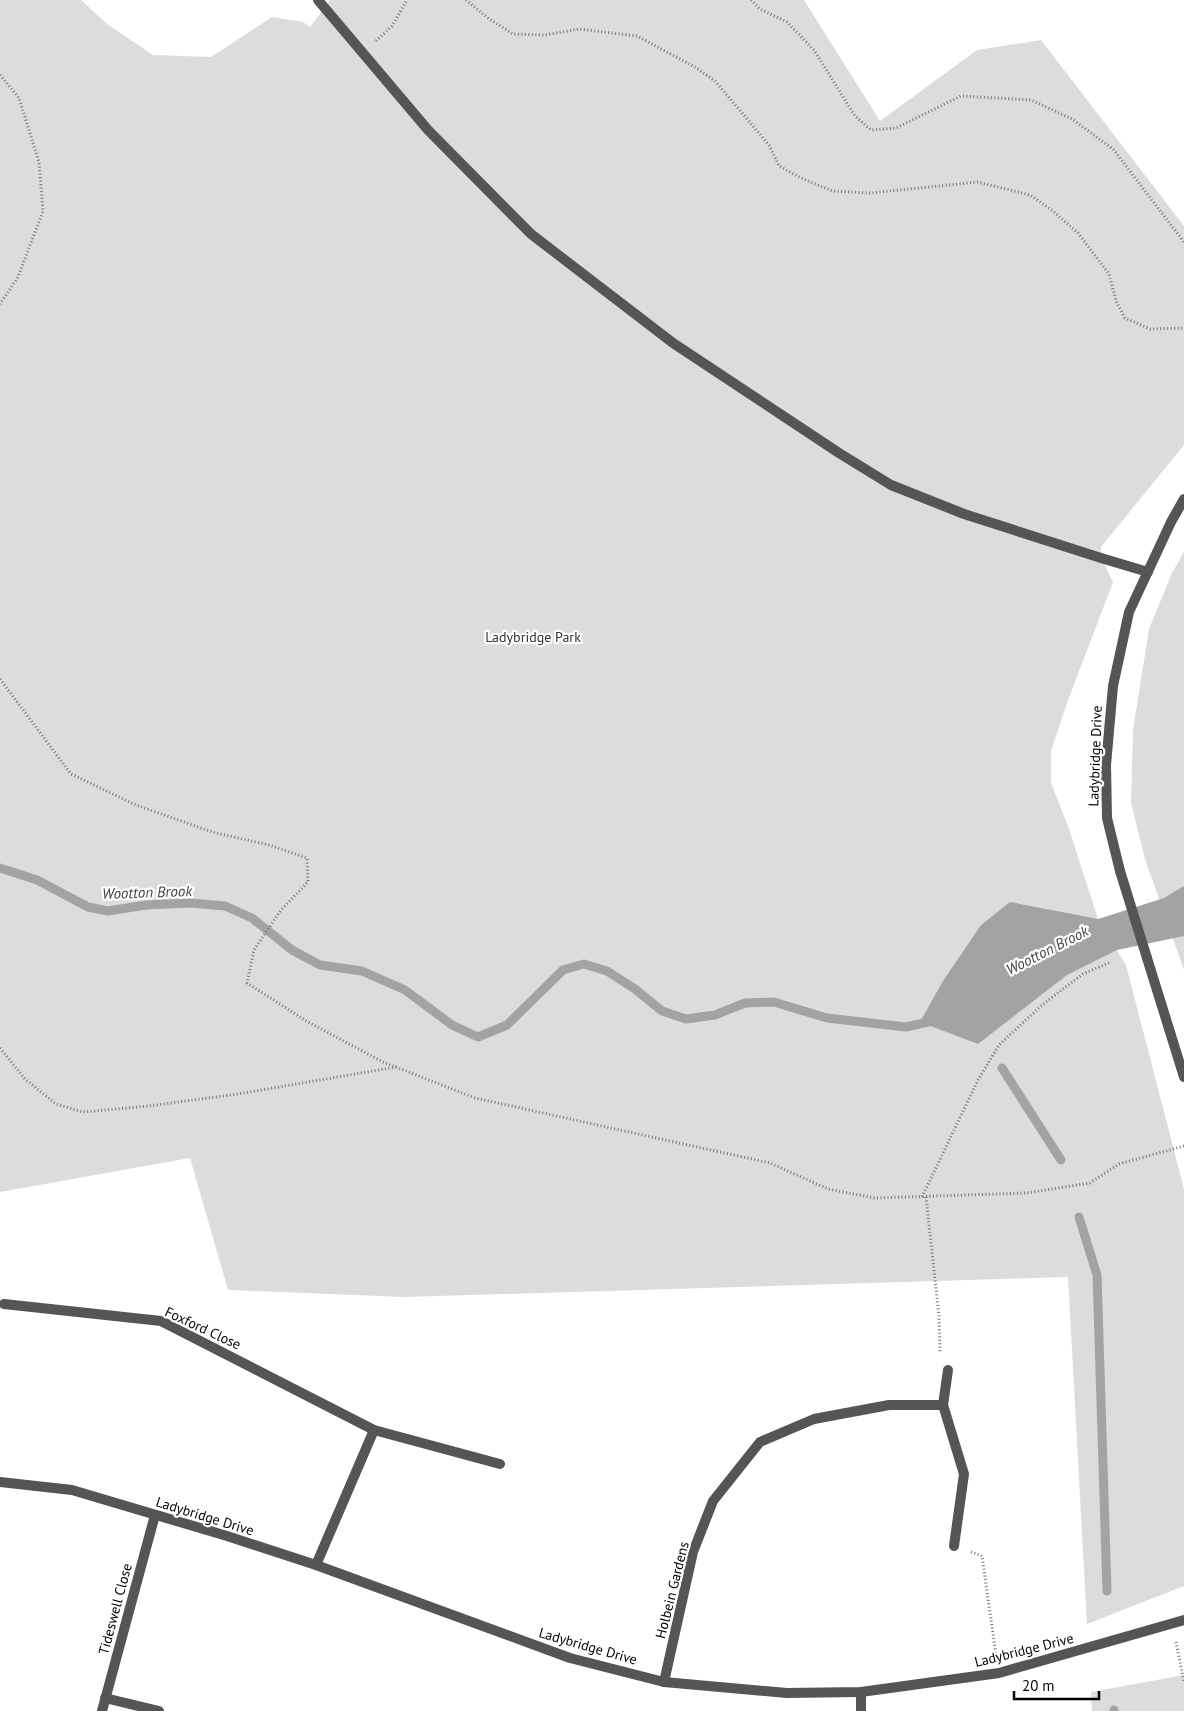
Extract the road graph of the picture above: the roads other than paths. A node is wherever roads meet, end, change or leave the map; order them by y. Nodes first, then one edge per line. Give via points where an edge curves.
1 (318, 0) edge
2 (1184, 499) edge
3 (1148, 572) junction
4 (1184, 1076) edge
5 (4, 1304) dead end
6 (948, 1370) road end
7 (943, 1405) junction
8 (374, 1430) junction
9 (500, 1464) dead end
10 (0, 1482) edge
11 (154, 1515) junction
12 (954, 1546) road end
13 (316, 1565) junction
14 (1184, 1620) edge
15 (664, 1682) junction
16 (861, 1692) junction
17 (105, 1698) junction
18 (102, 1711) edge
19 (160, 1711) edge
20 (861, 1711) edge

1 - 3 street via 428,130 531,234 673,343 891,485 964,514
2 - 3 street, Ladybridge Drive
3 - 4 street, Ladybridge Drive, bridge via 1129,612 1112,686 1106,765 1107,818
5 - 8 street, Foxford Close via 161,1321
6 - 7 street
7 - 12 street via 964,1474
7 - 15 street, Holbein Gardens via 889,1405 814,1419 760,1442 713,1501 693,1552
8 - 9 street, Foxford Close
8 - 13 street
10 - 11 street, Ladybridge Drive via 72,1490
11 - 13 street, Ladybridge Drive
11 - 17 street, Tideswell Close
13 - 15 street, Ladybridge Drive via 570,1658
14 - 16 street, Ladybridge Drive via 999,1673
15 - 16 street, Ladybridge Drive via 787,1693
16 - 20 street
17 - 18 street, Tideswell Close
17 - 19 street

